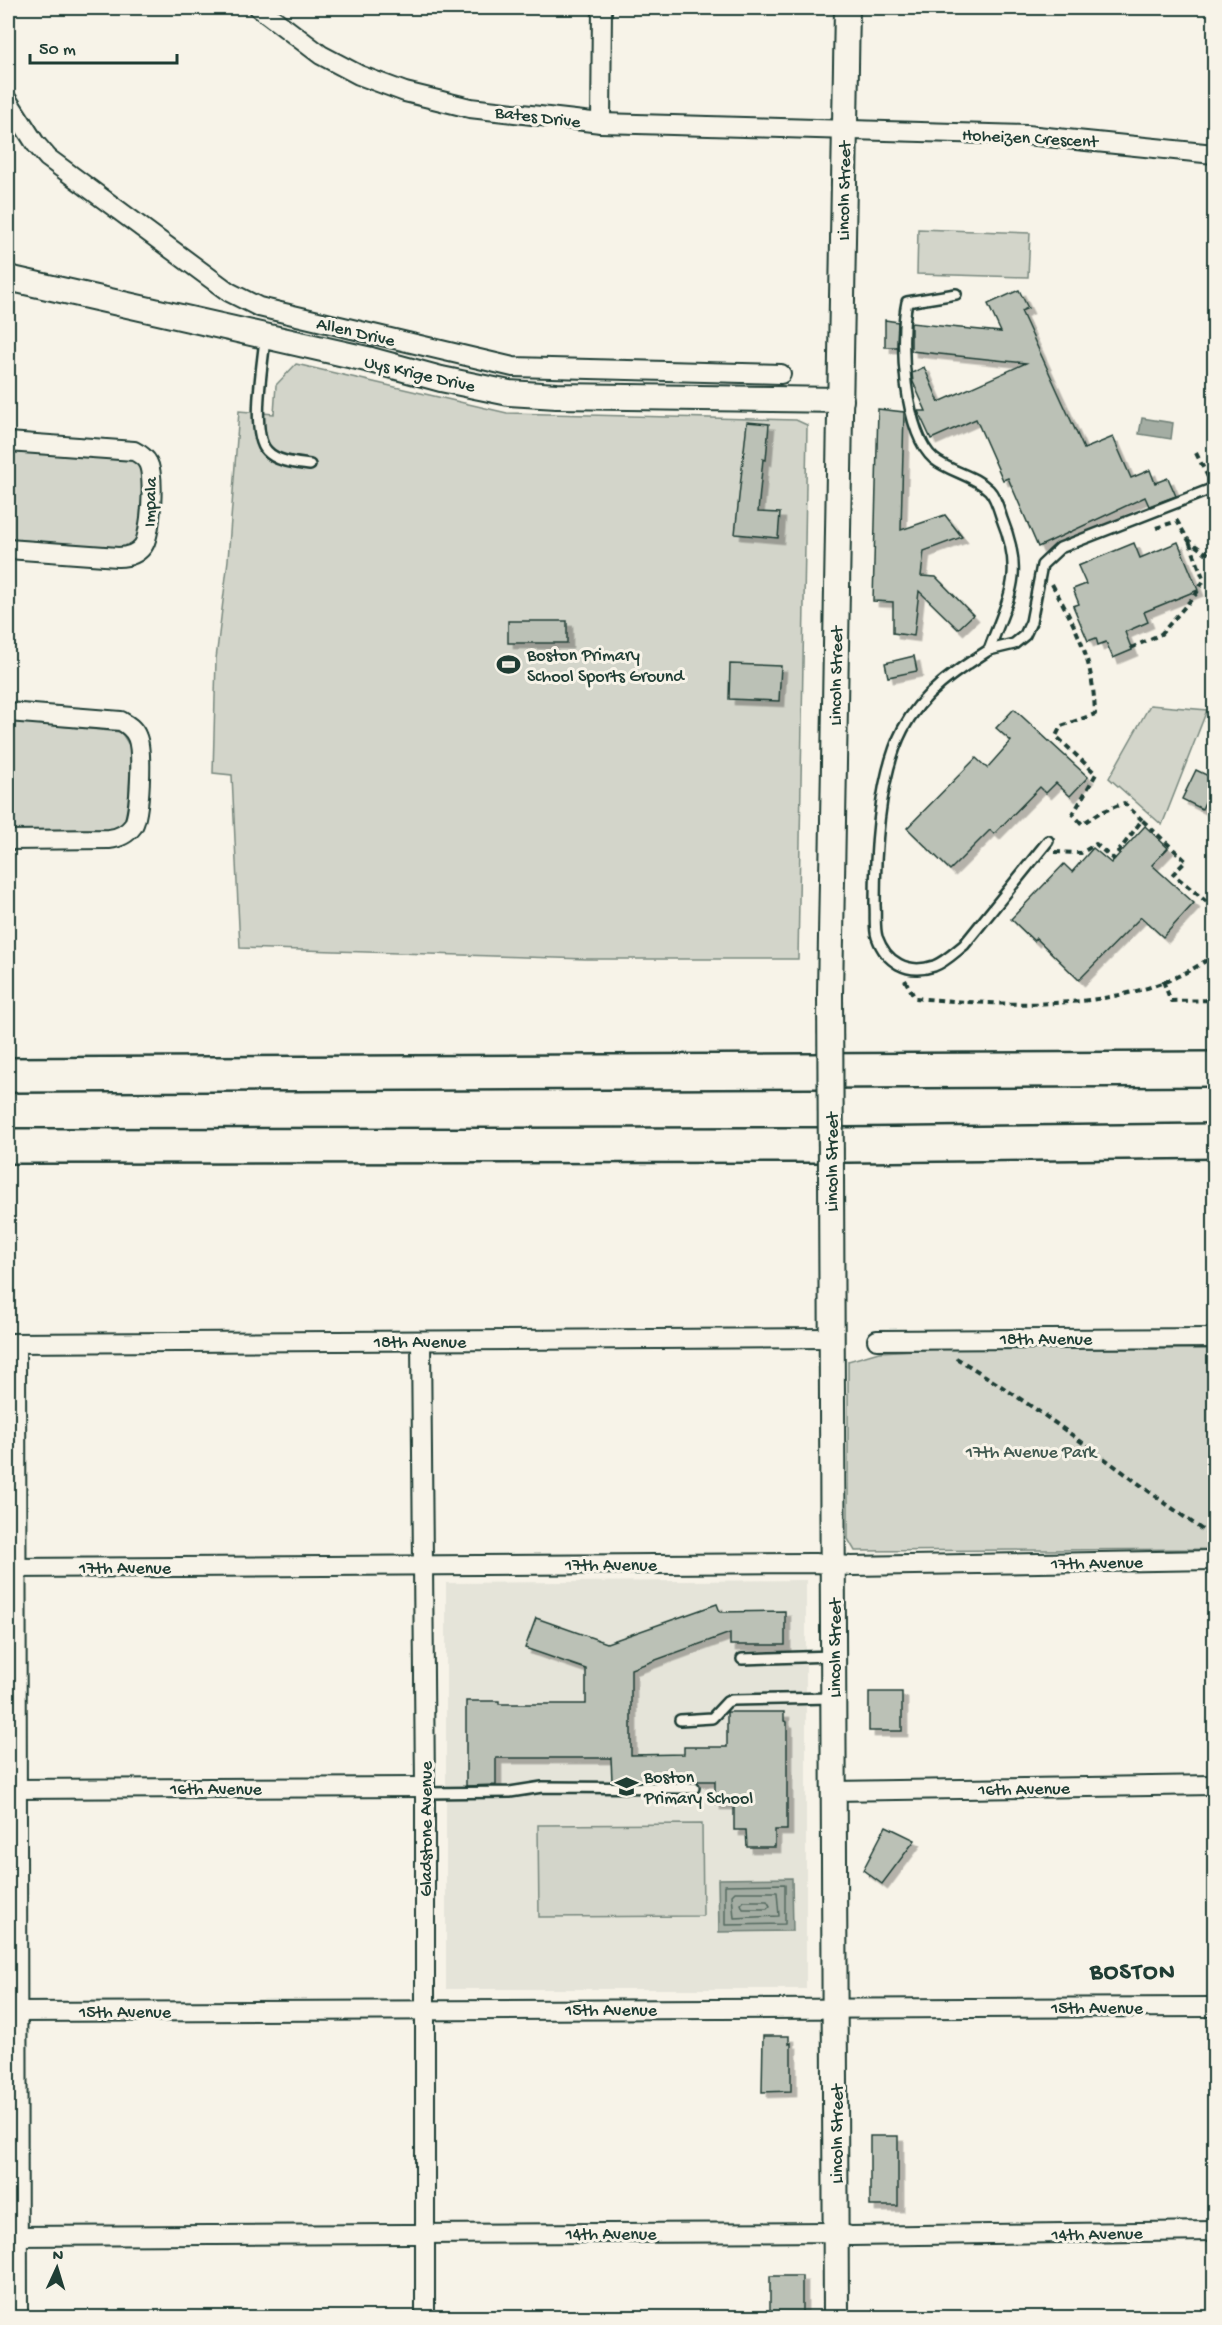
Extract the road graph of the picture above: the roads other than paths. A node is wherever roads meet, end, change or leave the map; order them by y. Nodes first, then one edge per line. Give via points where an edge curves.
1 (259, 8) edge
2 (602, 8) edge
3 (847, 8) edge
4 (8, 101) edge
5 (601, 123) junction
6 (844, 130) junction
7 (1215, 154) edge
8 (8, 278) edge
9 (956, 294) dead end
10 (265, 338) junction
11 (781, 374) dead end
12 (841, 400) junction
13 (8, 442) edge
14 (310, 465) dead end
15 (1214, 488) edge
16 (8, 549) edge
17 (989, 650) junction
18 (8, 712) edge
19 (8, 840) edge
20 (1048, 841) dead end
21 (1215, 1069) edge
22 (8, 1075) edge
23 (1215, 1142) edge
24 (8, 1146) edge
25 (44, 1146) junction
26 (8, 1153) edge
27 (832, 1338) junction
28 (1215, 1338) edge
29 (877, 1340) dead end
30 (421, 1341) junction
31 (12, 1343) edge
32 (1215, 1560) edge
33 (424, 1565) junction
34 (834, 1565) junction
35 (11, 1568) edge
36 (834, 1656) junction
37 (742, 1659) dead end
38 (834, 1698) junction
39 (680, 1720) dead end
40 (1215, 1785) edge
41 (694, 1788) dead end
42 (11, 1789) edge
43 (425, 1790) junction
44 (833, 1791) junction
45 (1215, 2007) edge
46 (835, 2008) junction
47 (426, 2010) junction
48 (12, 2012) edge
49 (1215, 2231) edge
50 (836, 2232) junction
51 (425, 2234) junction
52 (12, 2236) edge
53 (18, 2318) edge
54 (425, 2318) edge
55 (836, 2318) edge

1 - 5 street, Bates Drive via 321,55 405,92 470,108
2 - 5 street
3 - 6 street, Lincoln Street
4 - 11 street, Allen Drive via 48,158 229,292 259,307 513,367
5 - 6 street, Bates Drive
6 - 7 street, Hoheizen Crescent via 1027,135
6 - 12 street, Lincoln Street
8 - 10 street, Uys Krige Drive
9 - 17 lane via 907,302 904,375 924,447 935,460 976,479 992,492 1013,546 1012,586
10 - 12 street, Uys Krige Drive via 509,393
10 - 14 lane via 259,437 271,454
12 - 27 street, Lincoln Street, bridge via 830,995
13 - 16 street, Impala via 134,451 146,459 152,478 146,540 130,556
15 - 17 lane via 1060,548 1042,565 1025,635 1014,644
17 - 20 lane via 922,700 896,745 879,818 875,862 876,934 884,953 897,966 935,966 964,945
18 - 19 street via 121,721 134,731 139,750 138,812 123,835 109,839
21 - 22 highway
23 - 25 highway
24 - 25 highway
25 - 26 highway
27 - 30 street, 18th Avenue
27 - 34 street, Lincoln Street
28 - 29 street, 18th Avenue
30 - 31 street, 18th Avenue
30 - 33 street, Gladstone Avenue
31 - 35 street
32 - 34 street, 17th Avenue
33 - 34 street, 17th Avenue
33 - 35 street, 17th Avenue
33 - 43 street, Gladstone Avenue
34 - 36 street, Lincoln Street
35 - 42 street
36 - 37 lane
36 - 38 street, Lincoln Street
38 - 39 lane via 732,1700 712,1718
38 - 44 street, Lincoln Street
40 - 44 street, 16th Avenue
41 - 43 lane
42 - 43 street, 16th Avenue
42 - 48 street
43 - 47 street, Gladstone Avenue
44 - 46 street, Lincoln Street
45 - 46 street, 15th Avenue
46 - 47 street, 15th Avenue
46 - 50 street, Lincoln Street
47 - 48 street, 15th Avenue
47 - 51 street, Gladstone Avenue
48 - 52 street
49 - 50 street, 14th Avenue via 850,2236
50 - 51 street, 14th Avenue
50 - 55 street, Lincoln Street
51 - 52 street, 14th Avenue
51 - 54 street, Gladstone Avenue
52 - 53 street

